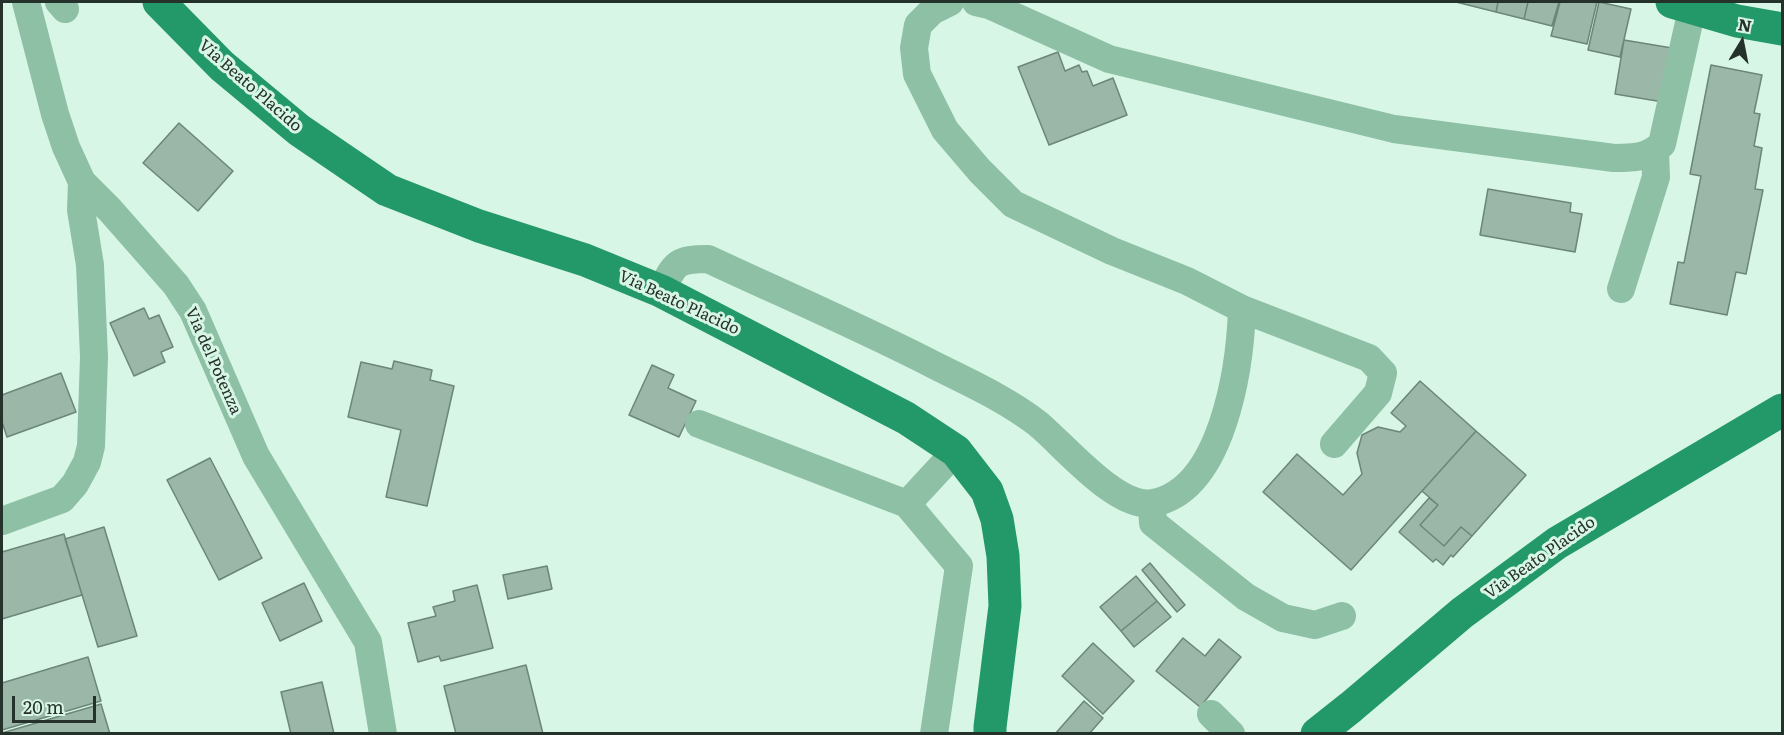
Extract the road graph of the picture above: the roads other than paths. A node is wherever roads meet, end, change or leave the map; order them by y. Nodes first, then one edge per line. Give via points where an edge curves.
1 (26, 2) edge
2 (159, 2) edge
3 (950, 2) edge
4 (976, 2) edge
5 (1682, 5) edge
6 (1782, 29) edge
7 (1655, 151) junction
8 (82, 182) junction
9 (1621, 289) dead end
10 (661, 291) junction
11 (1242, 309) junction
12 (1782, 410) edge
13 (699, 424) dead end
14 (1334, 444) dead end
15 (956, 451) junction
16 (907, 504) junction
17 (1152, 504) junction
18 (2, 521) edge
19 (1342, 616) dead end
20 (384, 734) edge
21 (934, 734) edge
22 (990, 734) edge
23 (1317, 734) edge

1 - 8 street, Via del Potenza via 55,114
2 - 10 main road, Via Beato Placido via 222,66 290,123 387,190
3 - 11 street via 932,11 918,25 914,48 917,74 945,130 980,171 1013,204
4 - 7 street via 1109,59 1394,129 1614,158 1645,156
5 - 6 main road
5 - 7 street via 1662,144
7 - 9 street via 1656,177
8 - 18 street via 94,357 91,446 75,484 62,499
8 - 20 street, Via del Potenza via 176,285 193,311 256,456 368,642
10 - 15 main road, Via Beato Placido via 906,418
10 - 17 street via 672,269 685,259 708,259 984,390 1035,422 1108,488 1132,502
11 - 14 street via 1369,358 1383,373 1378,393
11 - 17 street via 1234,386 1223,427 1201,469 1178,494
12 - 23 main road, Via Beato Placido via 1557,543 1462,613
13 - 16 street
15 - 16 street
15 - 22 main road, Via Beato Placido via 987,491 997,519 1003,556 1005,606
16 - 21 street via 959,566
17 - 19 street via 1153,523 1246,597 1284,618 1315,625

